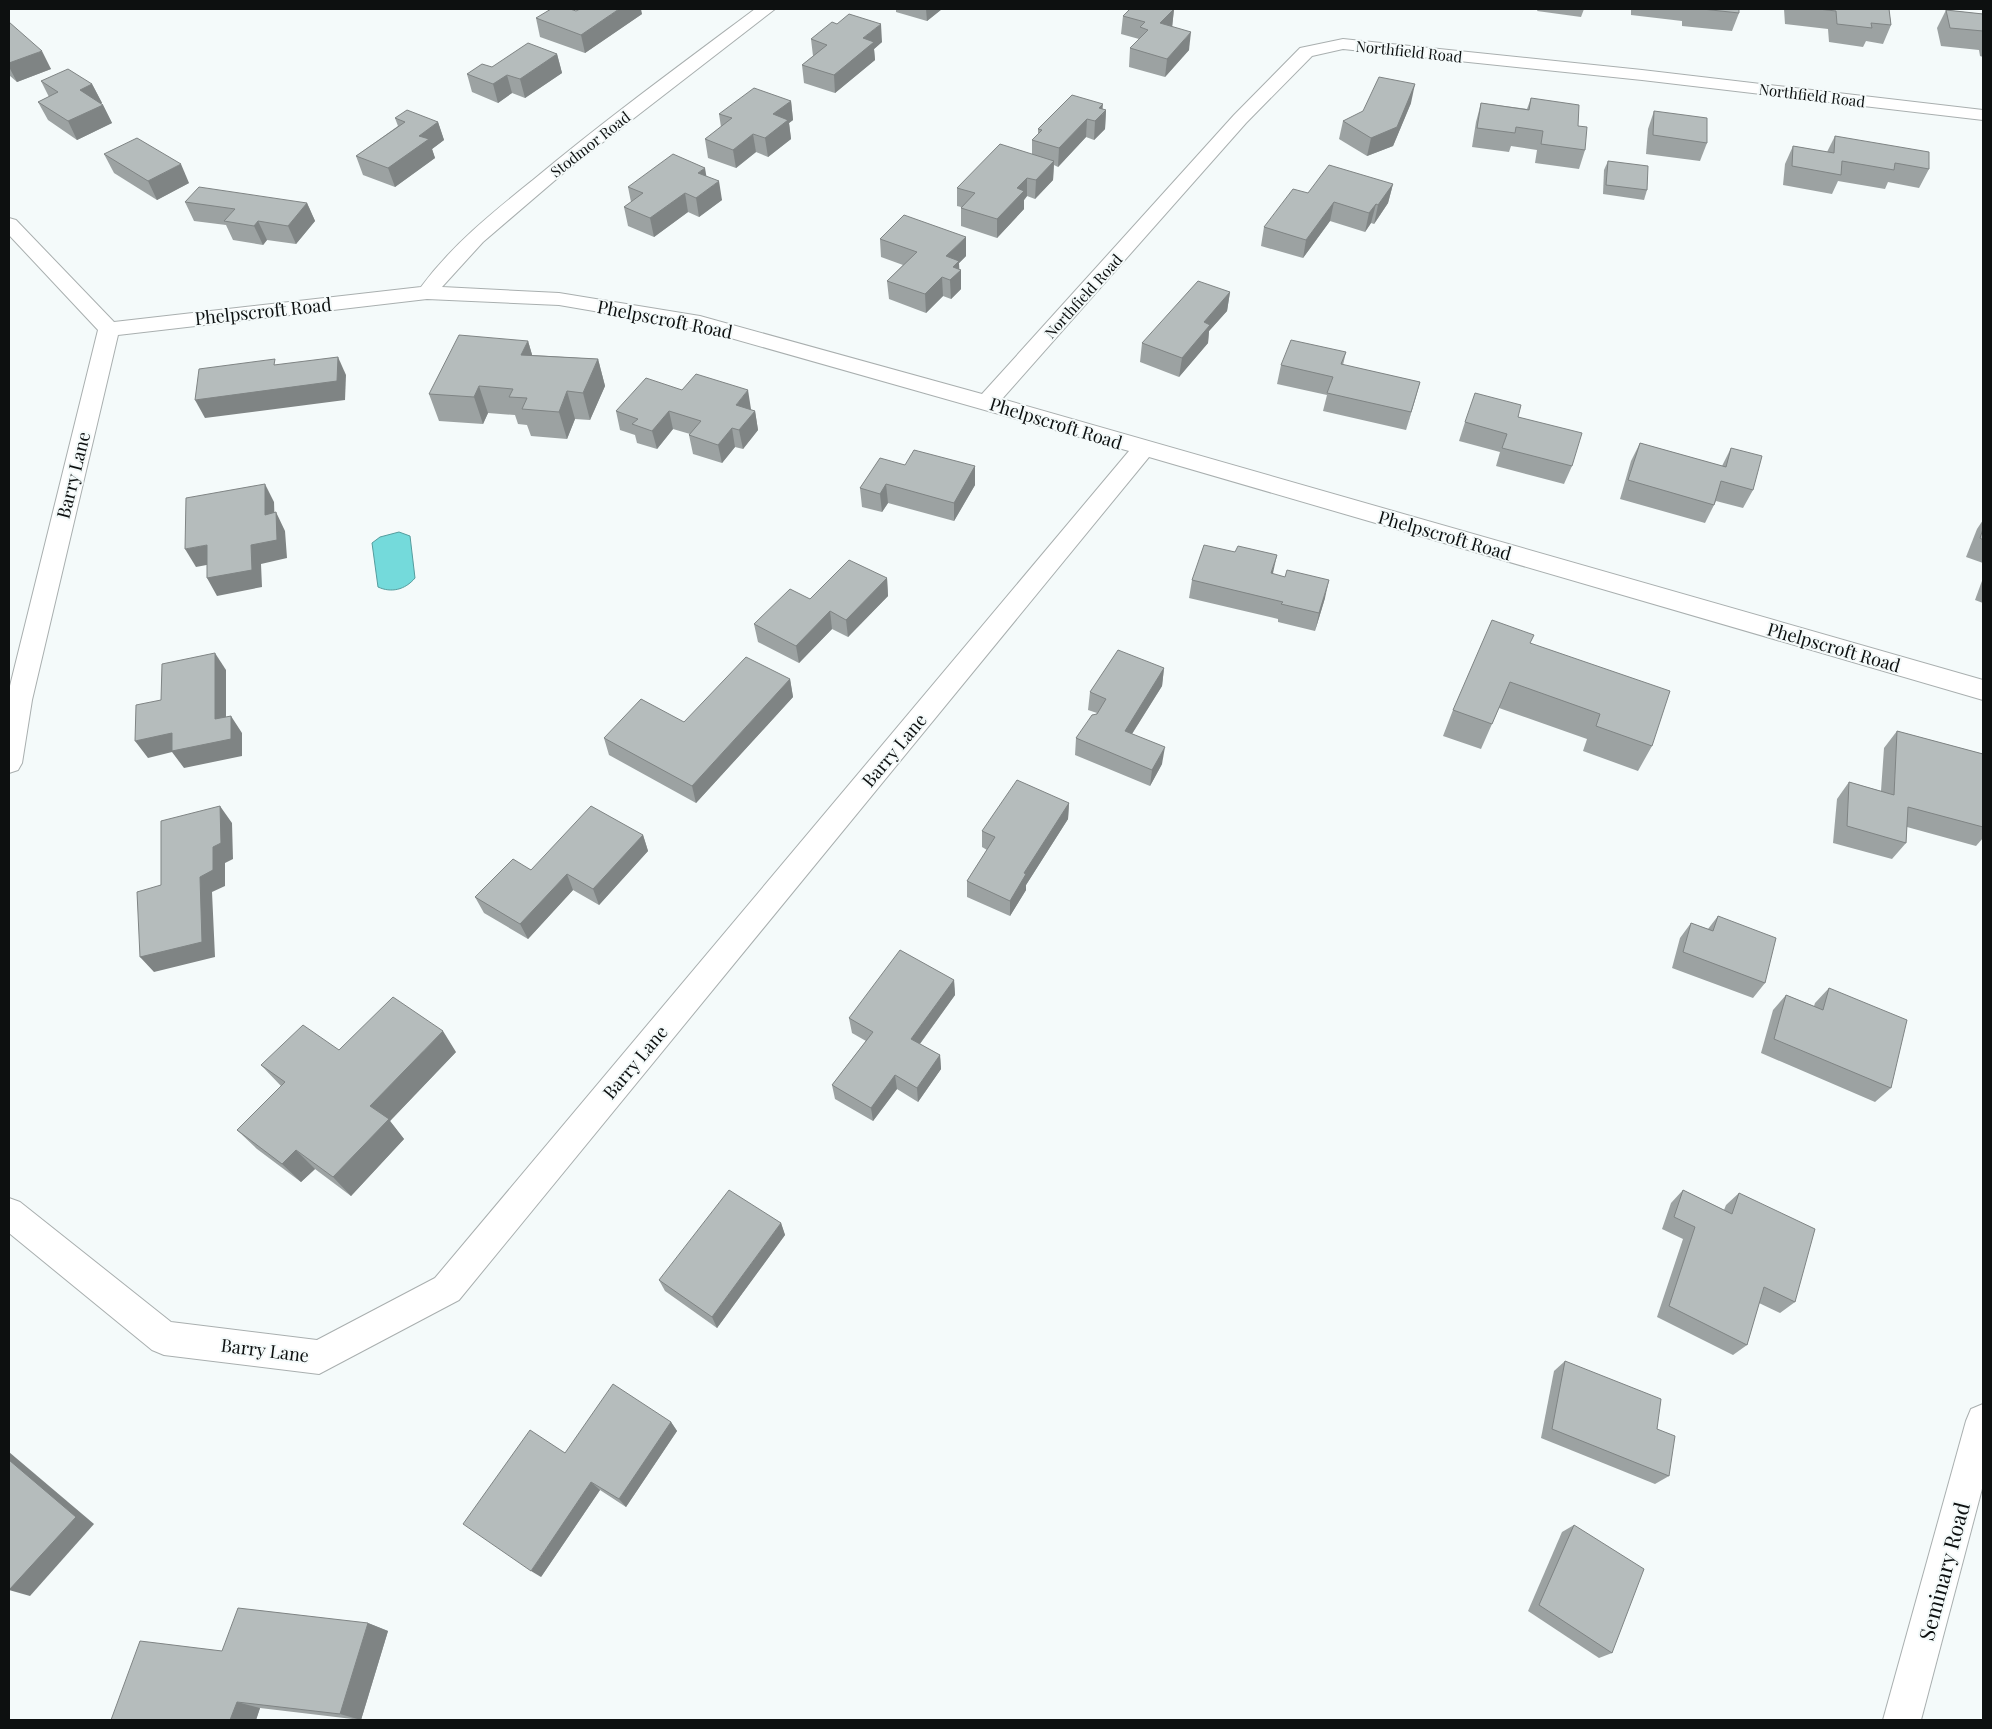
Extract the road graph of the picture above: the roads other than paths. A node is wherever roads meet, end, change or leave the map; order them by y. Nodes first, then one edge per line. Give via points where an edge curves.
1 (766, 9) edge
2 (1983, 115) edge
3 (9, 224) edge
4 (427, 293) junction
5 (109, 329) junction
6 (987, 402) junction
7 (1143, 449) junction
8 (1983, 690) edge
9 (9, 763) edge
10 (9, 1213) edge
11 (1983, 1421) edge
12 (1902, 1720) edge

1 - 4 street, Stodmor Road via 546,178 480,233 443,269
2 - 6 street, Northfield Road via 1343,44 1306,52 1240,119
3 - 5 street
4 - 5 street, Phelpscroft Road
4 - 6 street, Phelpscroft Road via 559,299 700,324
5 - 9 street, Barry Lane via 19,700
6 - 7 street, Phelpscroft Road
7 - 8 street, Phelpscroft Road
7 - 10 street, Barry Lane via 447,1289 319,1357 164,1338
11 - 12 street, Seminary Road

